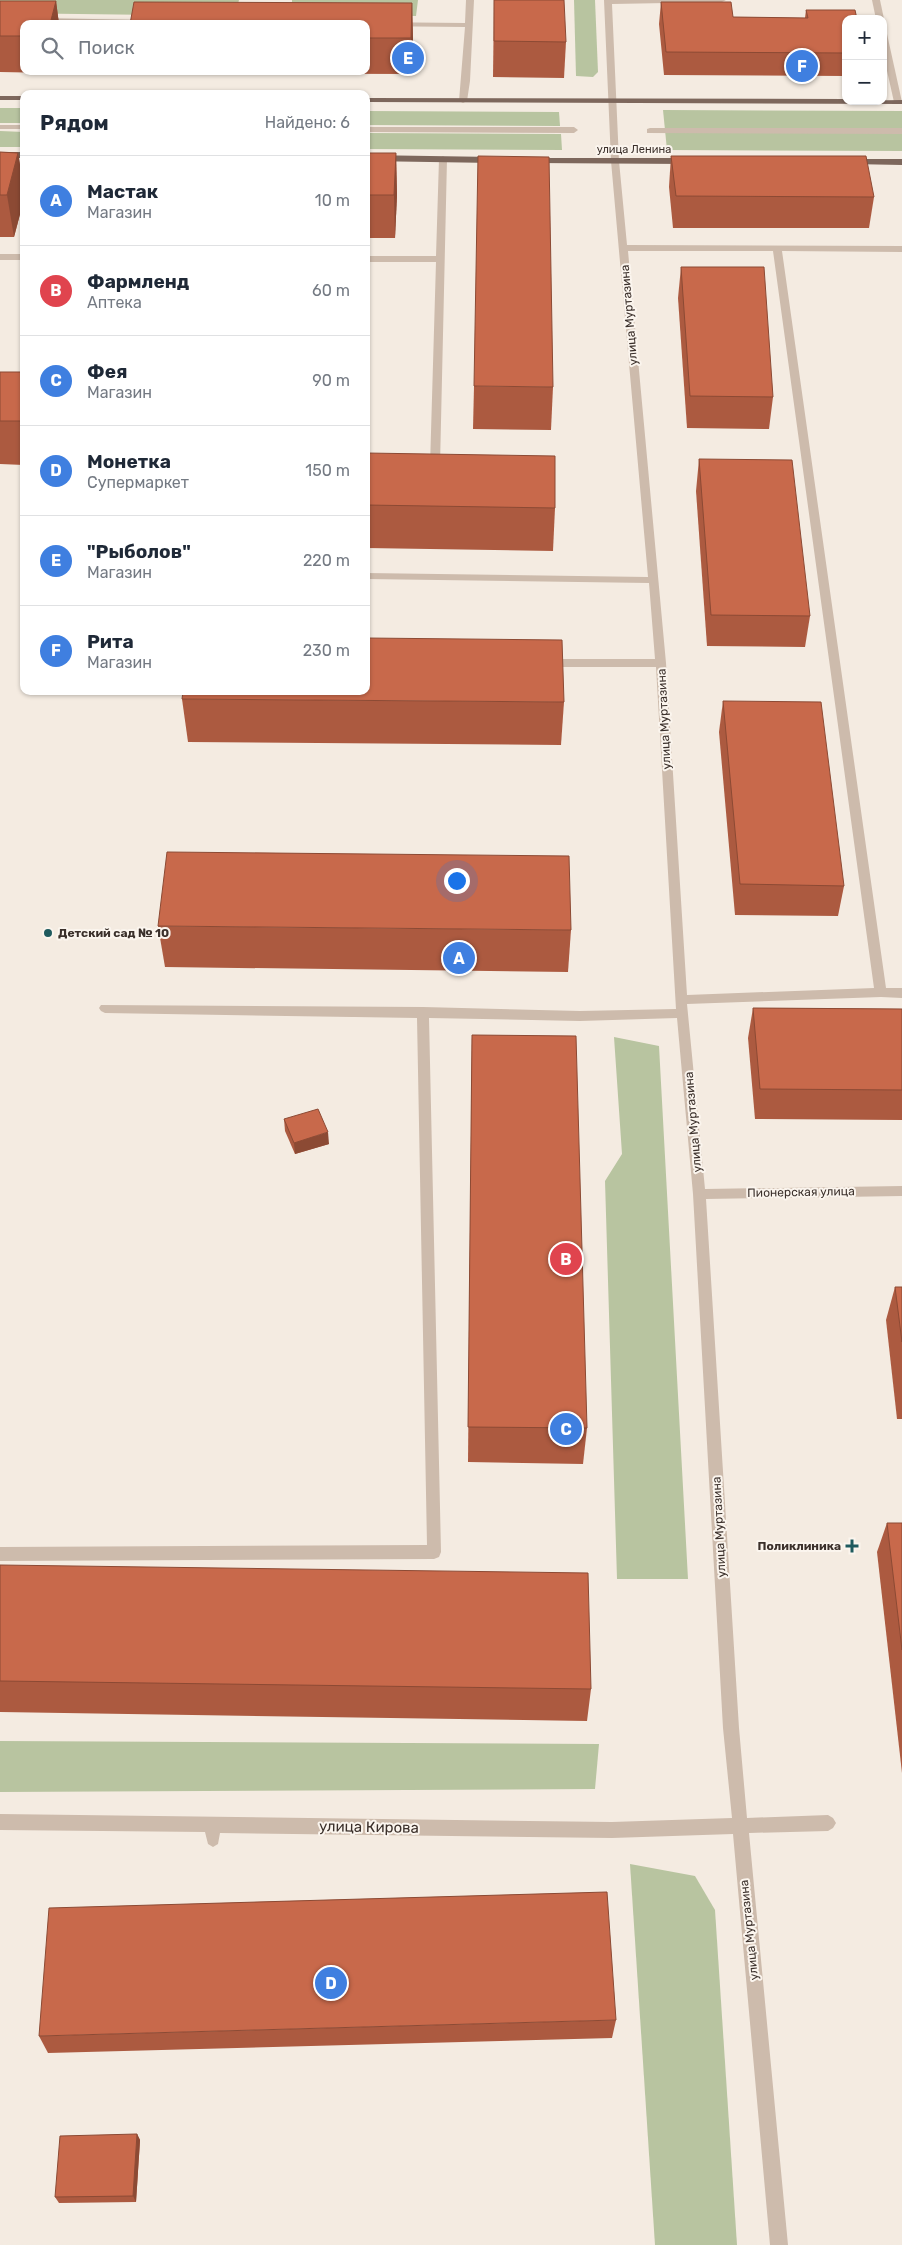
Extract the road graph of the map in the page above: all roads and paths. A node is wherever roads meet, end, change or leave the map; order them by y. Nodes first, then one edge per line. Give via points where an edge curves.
1 (470, 0) edge
2 (722, 0) edge
3 (876, 0) edge
4 (608, 1) edge
5 (879, 15) edge
6 (370, 24) edge
7 (468, 25) junction
8 (887, 50) edge
9 (0, 98) edge
10 (20, 98) edge
11 (370, 100) edge
12 (463, 101) junction
13 (612, 102) junction
14 (900, 102) edge
15 (0, 127) edge
16 (20, 127) edge
17 (370, 129) edge
18 (574, 130) dead end
19 (650, 131) dead end
20 (902, 131) edge
21 (0, 155) edge
22 (20, 155) edge
23 (370, 158) edge
24 (443, 159) junction
25 (500, 160) edge
26 (528, 160) edge
27 (615, 161) junction
28 (694, 161) edge
29 (842, 161) edge
30 (902, 162) edge
31 (623, 248) junction
32 (778, 249) junction
33 (902, 249) edge
34 (0, 257) edge
35 (20, 257) edge
36 (370, 259) edge
37 (441, 259) junction
38 (435, 466) edge
39 (370, 576) edge
40 (654, 580) junction
41 (533, 662) edge
42 (661, 663) junction
43 (881, 992) junction
44 (902, 992) edge
45 (681, 1000) junction
46 (105, 1008) dead end
47 (423, 1012) junction
48 (683, 1013) junction
49 (902, 1191) edge
50 (699, 1194) junction
51 (0, 1554) edge
52 (0, 1822) edge
53 (828, 1823) dead end
54 (738, 1826) junction
55 (779, 2245) edge

1 - 7 street
2 - 4 street
3 - 5 street
4 - 13 street, улица Муртазина
6 - 7 street
7 - 12 street
8 - 14 street
9 - 10 main road
11 - 12 main road
12 - 13 main road
13 - 14 main road
13 - 27 street, улица Муртазина
15 - 16 street
17 - 18 street
19 - 20 street
21 - 22 main road
23 - 24 main road
24 - 25 main road
24 - 37 street
26 - 27 main road, улица Ленина
27 - 28 main road, улица Ленина
27 - 31 street, улица Муртазина
29 - 30 main road
31 - 32 street
31 - 40 street, улица Муртазина
32 - 33 street
32 - 43 street
34 - 35 street
36 - 37 street
37 - 38 street
39 - 40 street
40 - 42 street, улица Муртазина
41 - 42 street
42 - 45 street, улица Муртазина
43 - 44 street
43 - 45 street
45 - 48 street, улица Муртазина
46 - 47 street
47 - 48 street via 580,1016
47 - 51 street via 434,1552
48 - 50 street, улица Муртазина
49 - 50 street, Пионерская улица
50 - 54 street, улица Муртазина
52 - 54 street, улица Кирова via 213,1832 612,1830
53 - 54 street, улица Кирова
54 - 55 street, улица Муртазина

